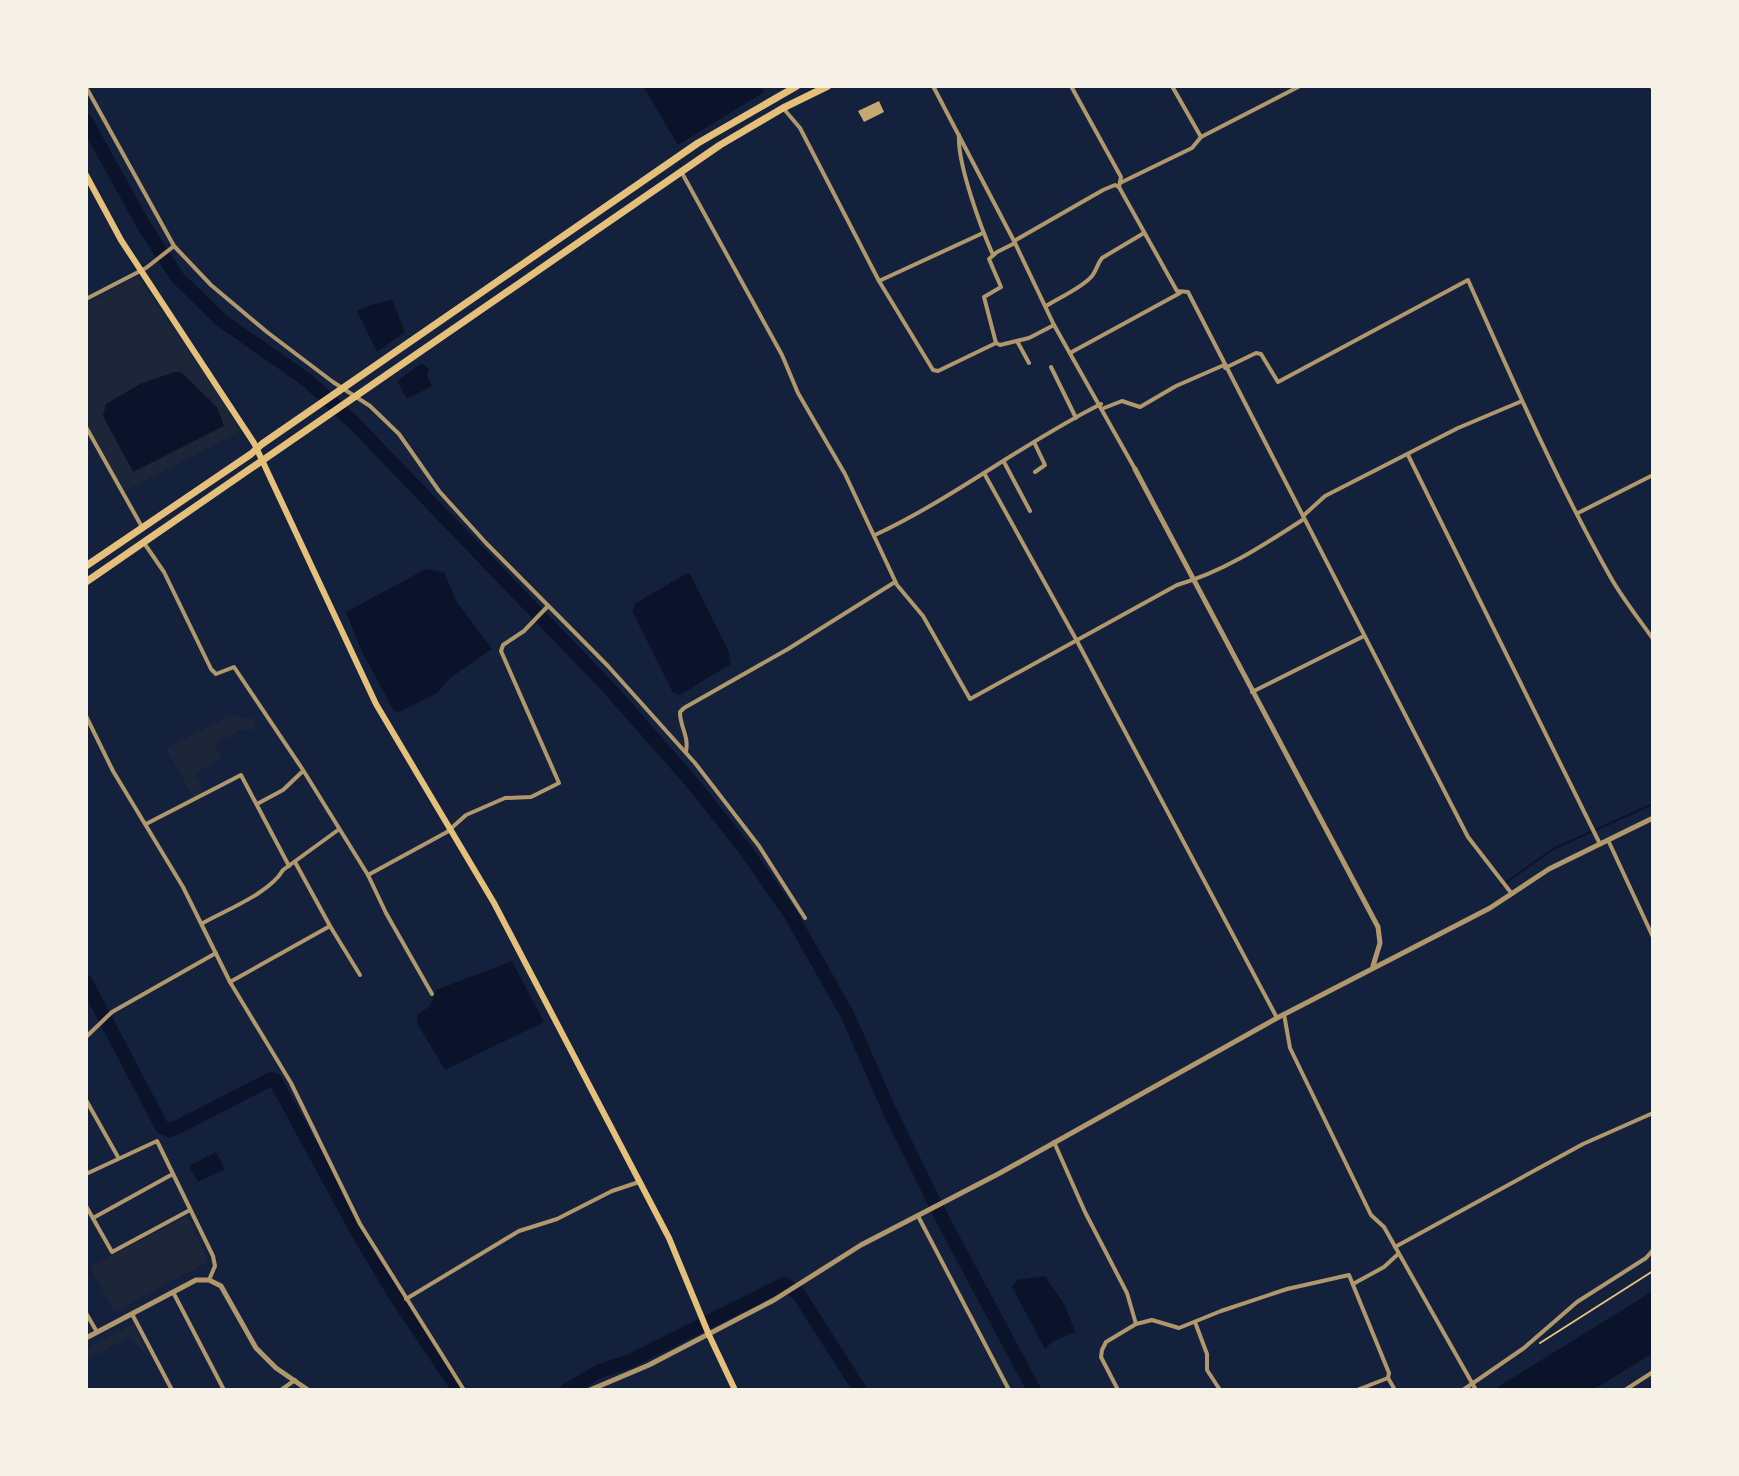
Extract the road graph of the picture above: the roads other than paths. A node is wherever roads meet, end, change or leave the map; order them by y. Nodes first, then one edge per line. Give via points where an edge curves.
1 (797, 86) edge
2 (828, 86) edge
3 (933, 86) edge
4 (1071, 86) edge
5 (1172, 86) edge
6 (1300, 86) edge
7 (86, 87) edge
8 (783, 108) junction
9 (959, 135) junction
10 (1201, 137) junction
11 (681, 171) junction
12 (86, 175) edge
13 (1120, 185) junction
14 (983, 233) junction
15 (1144, 233) junction
16 (1014, 242) junction
17 (172, 247) junction
18 (993, 255) junction
19 (144, 269) junction
20 (879, 281) junction
21 (1182, 291) junction
22 (86, 299) edge
23 (1046, 307) junction
24 (1054, 325) junction
25 (1017, 341) junction
26 (996, 343) junction
27 (1070, 353) junction
28 (1029, 363) dead end
29 (1051, 367) dead end
30 (1225, 367) junction
31 (342, 390) junction
32 (352, 397) junction
33 (1522, 401) junction
34 (1102, 406) junction
35 (1076, 418) junction
36 (86, 427) edge
37 (1034, 441) junction
38 (257, 449) junction
39 (1408, 455) junction
40 (263, 460) junction
41 (1004, 462) junction
42 (1135, 469) joint
43 (1035, 472) dead end
44 (984, 473) junction
45 (1653, 475) edge
46 (1030, 511) dead end
47 (1578, 513) junction
48 (1303, 518) junction
49 (143, 529) junction
50 (874, 535) junction
51 (144, 543) junction
52 (86, 566) edge
53 (1192, 581) junction
54 (86, 582) edge
55 (895, 582) junction
56 (547, 607) junction
57 (1364, 636) junction
58 (1653, 639) edge
59 (1077, 641) junction
60 (1252, 692) junction
61 (86, 716) edge
62 (686, 753) junction
63 (303, 770) junction
64 (257, 804) junction
65 (1653, 818) edge
66 (146, 824) junction
67 (450, 828) junction
68 (338, 830) junction
69 (1608, 840) junction
70 (1600, 844) junction
71 (295, 862) junction
72 (289, 866) junction
73 (368, 875) junction
74 (1512, 894) junction
75 (805, 918) dead end
76 (202, 923) junction
77 (330, 926) junction
78 (1653, 937) edge
79 (216, 953) junction
80 (1372, 967) junction
81 (360, 975) dead end
82 (230, 982) junction
83 (432, 994) dead end
84 (1284, 1014) junction
85 (1277, 1018) junction
86 (86, 1037) edge
87 (86, 1100) edge
88 (1653, 1113) edge
89 (1054, 1142) junction
90 (118, 1158) junction
91 (86, 1174) edge
92 (172, 1174) junction
93 (639, 1182) junction
94 (86, 1206) edge
95 (190, 1210) junction
96 (919, 1215) junction
97 (93, 1218) junction
98 (1395, 1247) junction
99 (1653, 1250) edge
100 (1397, 1254) junction
101 (209, 1280) junction
102 (1353, 1284) junction
103 (173, 1292) junction
104 (406, 1299) junction
105 (86, 1313) edge
106 (132, 1314) junction
107 (1195, 1321) junction
108 (1136, 1324) junction
109 (97, 1332) junction
110 (709, 1335) junction
111 (86, 1338) edge
112 (1653, 1372) edge
113 (1388, 1378) junction
114 (295, 1380) junction
115 (1474, 1387) edge
116 (172, 1390) edge
117 (224, 1390) edge
118 (281, 1390) edge
119 (308, 1390) edge
120 (464, 1390) edge
121 (590, 1390) edge
122 (735, 1390) edge
123 (1009, 1390) edge
124 (1118, 1390) edge
125 (1220, 1390) edge
126 (1357, 1390) edge
127 (1395, 1390) edge
128 (1463, 1390) edge
129 (1625, 1390) edge

1 - 31 highway via 698,143
2 - 8 highway
3 - 9 street
4 - 13 street
5 - 10 street
6 - 10 street
7 - 17 street
8 - 11 highway
8 - 20 street via 800,128
9 - 14 street
9 - 16 street
10 - 13 street via 1192,148
11 - 32 highway
11 - 50 street
12 - 19 main road via 121,240
13 - 15 street
13 - 16 street
14 - 18 street
14 - 20 street
15 - 21 street via 1177,291
15 - 23 street via 1102,258 1095,274
16 - 18 street
16 - 23 street
17 - 19 street
17 - 31 street
18 - 26 street via 989,259 1001,287 984,297
19 - 22 street
19 - 38 main road
20 - 26 street via 933,370
21 - 27 street
21 - 30 street via 1188,292
23 - 24 street
24 - 25 street
24 - 27 street
25 - 26 street
25 - 28 street
27 - 34 street
29 - 35 street
30 - 33 street via 1261,354 1278,382 1468,280
30 - 34 street via 1140,407 1122,401
30 - 48 street
31 - 32 street
31 - 38 highway
32 - 40 highway
32 - 56 street via 370,406 399,434 439,491
33 - 39 street
33 - 47 street
34 - 35 street
34 - 42 street
35 - 37 street
36 - 49 street
37 - 41 street
37 - 43 street via 1045,465
38 - 40 main road
38 - 49 highway
39 - 48 street via 1325,496
39 - 70 street
40 - 51 highway
40 - 67 main road via 376,704
41 - 44 street
41 - 46 street
42 - 53 street
44 - 50 street
44 - 59 street
45 - 47 street
47 - 58 street via 1612,581
48 - 53 street via 1256,550
48 - 57 street
49 - 52 highway
50 - 55 street
51 - 54 highway
51 - 63 street via 164,572 211,669 216,674 234,667
53 - 59 street
53 - 60 street
55 - 59 street via 923,616 970,699
55 - 62 street via 684,708 680,719 688,738
56 - 62 street
56 - 67 street via 501,651 559,783 531,797 497,800
57 - 60 street
57 - 74 street via 1468,837
59 - 85 street
60 - 80 street via 1378,927 1380,943
61 - 66 street
62 - 75 street via 759,846
63 - 64 street via 283,790
63 - 68 street
64 - 66 street via 241,775
64 - 72 street
65 - 69 street
66 - 76 street
67 - 73 street
67 - 93 main road
68 - 71 street
68 - 73 street
69 - 70 street
69 - 78 street
70 - 74 street
71 - 72 street
71 - 77 street
72 - 76 street via 254,895
73 - 83 street
74 - 80 street
76 - 79 street
77 - 81 street
77 - 82 street
79 - 82 street
79 - 86 street via 112,1012
80 - 84 street
82 - 104 street via 291,1083 360,1224
84 - 85 street
84 - 98 street via 1290,1048 1371,1215
85 - 89 street
87 - 90 street
88 - 98 street via 1583,1144
89 - 96 street
89 - 108 street via 1127,1293
90 - 91 street
90 - 92 street via 157,1141
92 - 95 street
92 - 97 street
93 - 104 street via 519,1231
93 - 110 main road
94 - 97 street
95 - 97 street via 112,1252
95 - 101 street via 213,1256
96 - 110 street
96 - 123 street
98 - 100 street
99 - 115 street via 1577,1302
100 - 102 street
100 - 115 street
101 - 103 street via 196,1280
101 - 114 street via 224,1289 256,1348
102 - 107 street via 1349,1275 1287,1289
102 - 113 street
103 - 106 street
103 - 117 street
104 - 120 street
105 - 109 street
106 - 109 street
106 - 116 street
107 - 108 street via 1179,1328 1152,1320
107 - 125 street via 1207,1370
108 - 124 street via 1102,1350
109 - 111 street
110 - 121 street
110 - 122 main road
112 - 129 street
113 - 126 street
113 - 127 street
114 - 118 street
114 - 119 street
115 - 128 street

